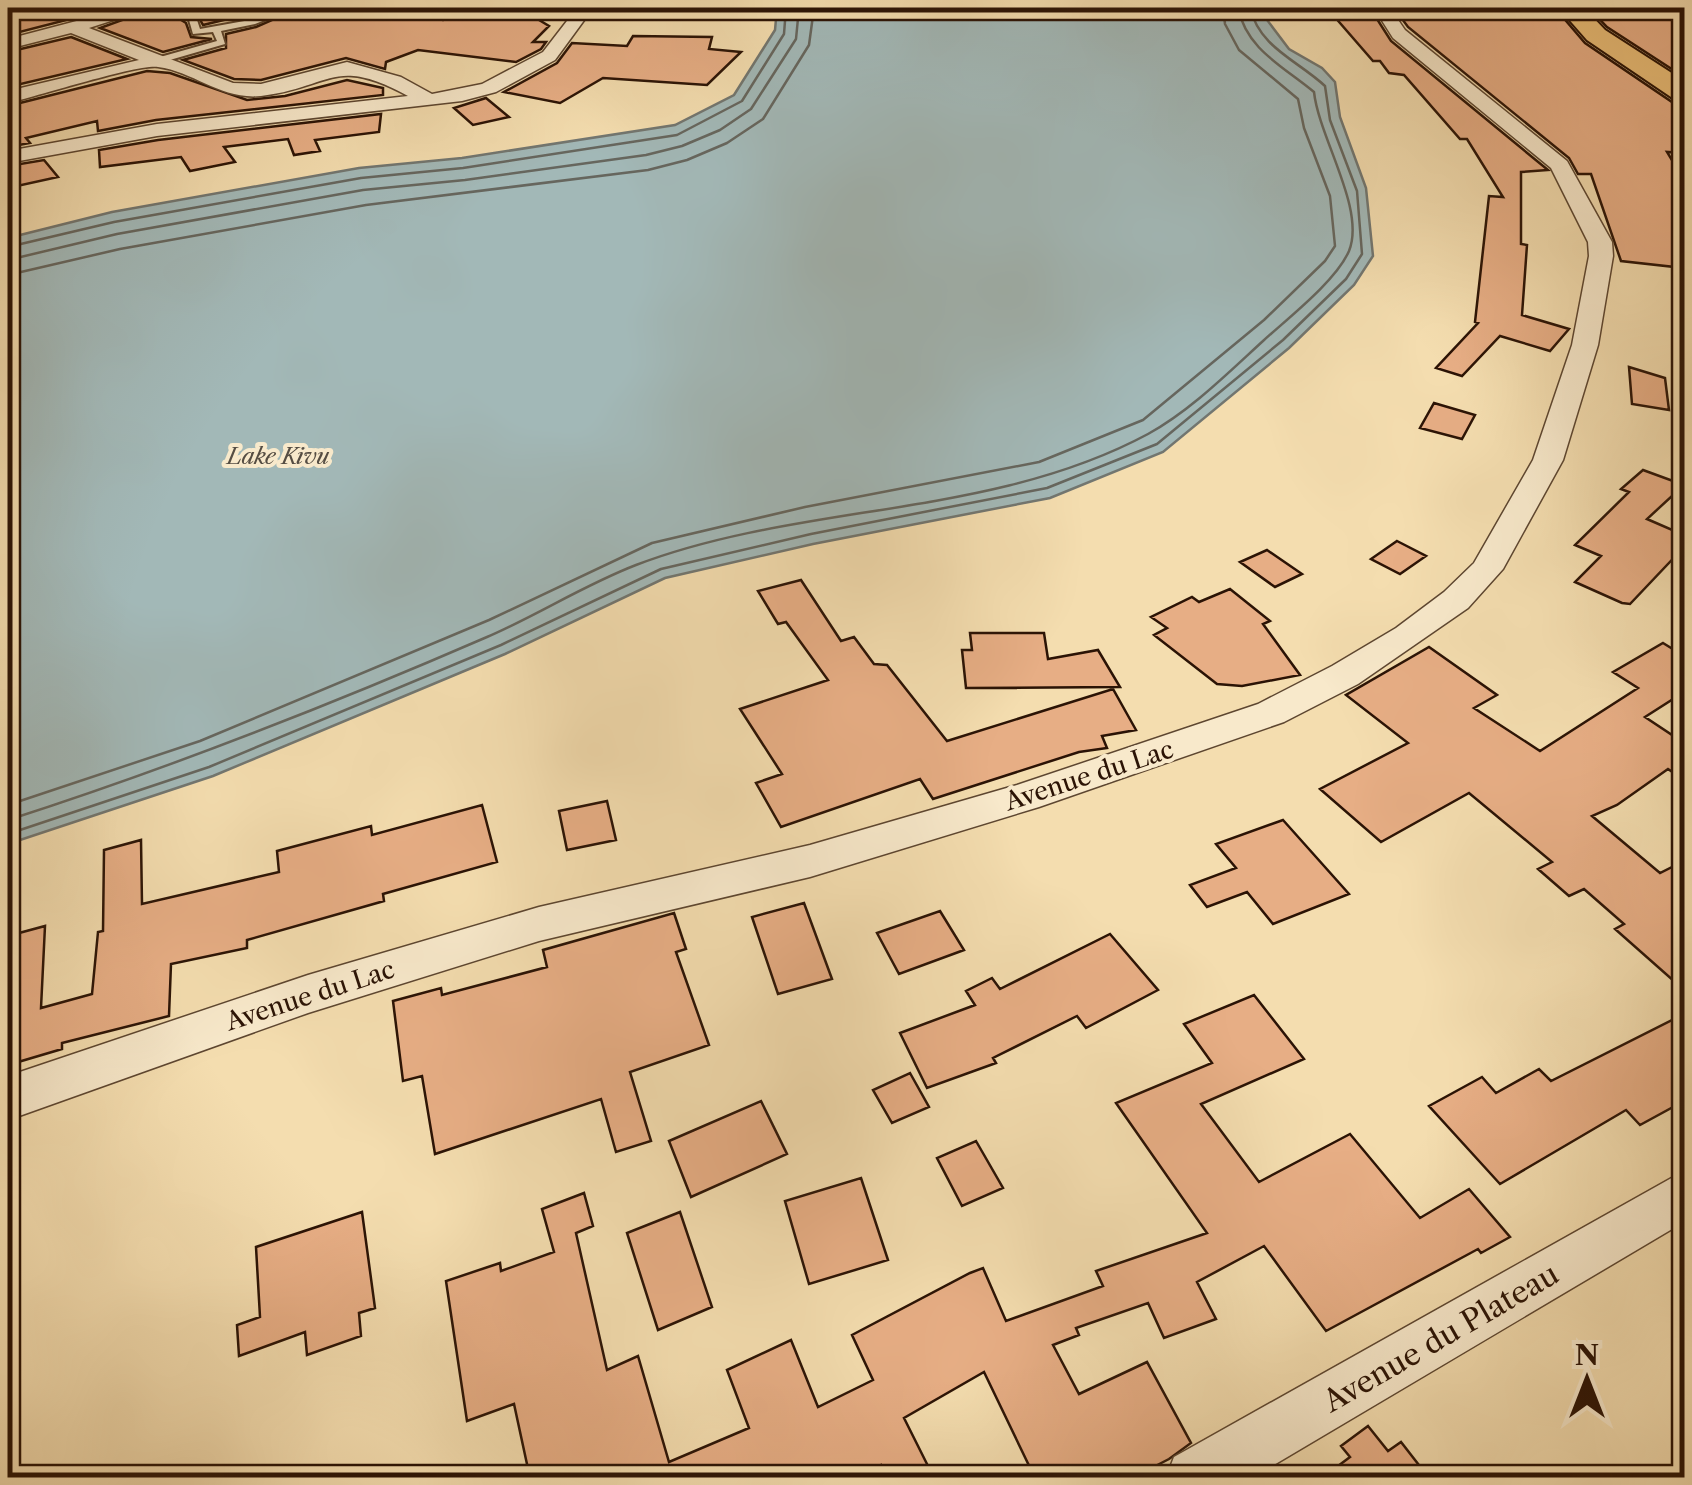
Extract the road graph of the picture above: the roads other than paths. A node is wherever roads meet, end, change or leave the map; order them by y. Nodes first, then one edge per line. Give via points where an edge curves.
1 (143, 8) edge
2 (169, 8) edge
3 (259, 8) edge
4 (291, 8) edge
5 (586, 8) edge
6 (1382, 8) edge
7 (1571, 8) edge
8 (275, 14) junction
9 (72, 27) junction
10 (216, 31) junction
11 (8, 44) edge
12 (156, 61) junction
13 (1684, 93) edge
14 (8, 98) edge
15 (432, 100) junction
16 (8, 157) edge
17 (8, 1098) edge
18 (1684, 1195) edge
19 (1195, 1478) edge

1 - 9 street
2 - 10 lane via 193,18 196,32
3 - 8 lane
4 - 8 lane
5 - 15 street via 549,56 488,88
6 - 17 street, Avenue du Lac via 1399,34 1560,166 1602,256 1585,345 1548,460 1486,568 1456,600 1408,636 1271,714 1163,752 810,860 504,935 308,994
7 - 13 main road via 1596,35
8 - 10 lane
9 - 11 street
9 - 12 street
10 - 12 lane via 222,42
12 - 14 street
12 - 15 street via 246,92 347,68
15 - 16 street via 157,130
18 - 19 street, Avenue du Plateau

